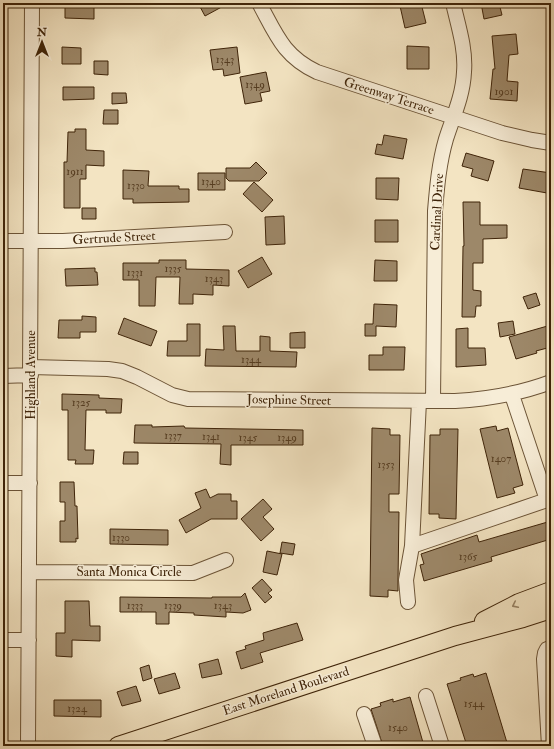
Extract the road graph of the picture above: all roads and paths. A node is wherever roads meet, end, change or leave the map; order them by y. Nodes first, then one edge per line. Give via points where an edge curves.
1 (32, 3) edge
2 (259, 3) edge
3 (453, 3) edge
4 (455, 117) junction
5 (551, 143) edge
6 (225, 232) dead end
7 (3, 241) edge
8 (31, 242) junction
9 (31, 371) junction
10 (3, 376) edge
11 (551, 382) edge
12 (512, 395) junction
13 (419, 401) junction
14 (433, 401) junction
15 (3, 483) edge
16 (30, 483) junction
17 (412, 546) junction
18 (226, 560) dead end
19 (29, 572) junction
20 (551, 591) edge
21 (408, 602) dead end
22 (551, 609) edge
23 (455, 636) junction
24 (3, 640) edge
25 (28, 640) junction
26 (547, 654) edge
27 (551, 686) edge
28 (426, 696) dead end
29 (364, 714) dead end
30 (28, 746) edge
31 (118, 746) edge
32 (375, 746) edge
33 (442, 746) edge
34 (549, 746) edge

1 - 8 street, Highland Avenue
2 - 4 street, Greenway Terrace via 290,55 305,66
3 - 4 street, Cardinal Drive via 465,70
4 - 5 street, Greenway Terrace via 502,133
4 - 14 street, Cardinal Drive via 446,140 437,182
6 - 8 street, Gertrude Street
7 - 8 street, Gertrude Street
8 - 9 street, Highland Avenue
9 - 10 street, Josephine Street
9 - 13 street, Josephine Street via 122,371 172,395 188,399
9 - 16 street, Highland Avenue
11 - 12 street, Josephine Street
12 - 14 street, Josephine Street via 455,402
12 - 17 street via 547,500
13 - 14 street, Josephine Street
13 - 17 street
15 - 16 street
16 - 19 street, Highland Avenue
17 - 21 street via 406,580
18 - 19 street, Santa Monica Circle via 193,573
19 - 25 street, Highland Avenue
20 -> 23 main road, East Moreland Boulevard via 519,603
22 - 23 main road, East Moreland Boulevard
23 - 31 main road, East Moreland Boulevard
24 - 25 street
25 - 30 street, Highland Avenue
26 - 27 street
26 - 34 street
28 - 33 street
29 - 32 street

